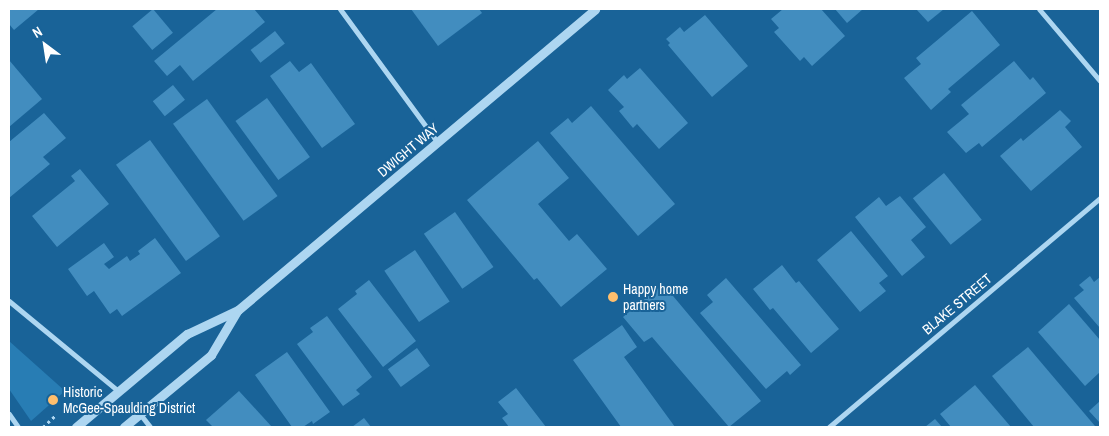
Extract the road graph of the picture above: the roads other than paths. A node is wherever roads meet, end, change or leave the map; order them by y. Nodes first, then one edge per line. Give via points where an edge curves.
1 (340, 9) edge
2 (596, 9) edge
3 (1040, 9) edge
4 (1100, 81) edge
5 (438, 143) junction
6 (1100, 198) edge
7 (9, 301) edge
8 (238, 310) junction
9 (118, 391) junction
10 (9, 414) edge
11 (140, 414) junction
12 (18, 427) edge
13 (76, 427) edge
14 (124, 427) edge
15 (150, 427) edge
16 (829, 427) edge

1 - 5 street
2 - 5 street, DWIGHT WAY
3 - 4 street
5 - 8 street, DWIGHT WAY
6 - 16 street, BLAKE STREET
7 - 9 street
8 - 9 street, DWIGHT WAY via 187,334
8 - 11 street, DWIGHT WAY via 210,356
9 - 13 street, DWIGHT WAY
10 - 12 street
11 - 14 street, DWIGHT WAY
11 - 15 street

